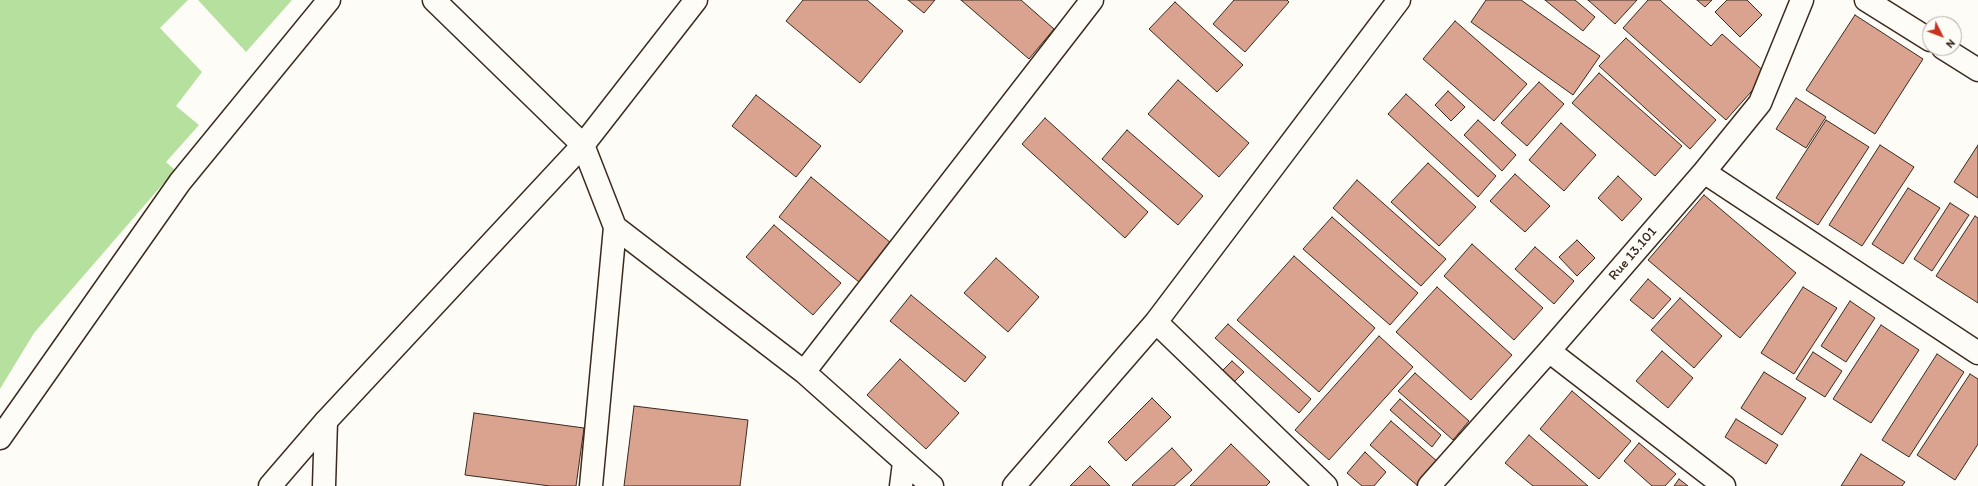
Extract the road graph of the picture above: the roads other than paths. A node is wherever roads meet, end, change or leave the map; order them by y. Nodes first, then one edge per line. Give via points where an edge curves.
1 (329, 0) edge
2 (434, 0) edge
3 (696, 0) edge
4 (1092, 0) edge
5 (1398, 0) edge
6 (1802, 0) edge
7 (1866, 0) edge
8 (1922, 35) edge
9 (1956, 56) edge
10 (1978, 70) edge
11 (583, 145) junction
12 (1704, 172) junction
13 (614, 227) junction
14 (1156, 322) junction
15 (1549, 352) junction
16 (1978, 353) edge
17 (804, 372) junction
18 (326, 421) junction
19 (0, 438) edge
20 (904, 463) junction
21 (270, 486) edge
22 (324, 486) edge
23 (592, 486) edge
24 (901, 486) edge
25 (932, 486) edge
26 (1014, 486) edge
27 (1326, 486) edge
28 (1429, 486) edge
29 (1724, 486) edge

1 - 19 street via 180,182
2 - 11 street
3 - 11 street
4 - 17 street
5 - 14 street
6 - 12 street, Rue 13.101 via 1760,103
7 - 8 street
9 - 10 street
11 - 13 street
11 - 18 street
12 - 15 street, Rue 13.101
12 - 16 street
13 - 17 street
13 - 23 street
14 - 26 street
14 - 27 street
15 - 28 street, Rue 13.101
15 - 29 street
17 - 20 street
18 - 21 street
18 - 22 street
20 - 24 street
20 - 25 street

